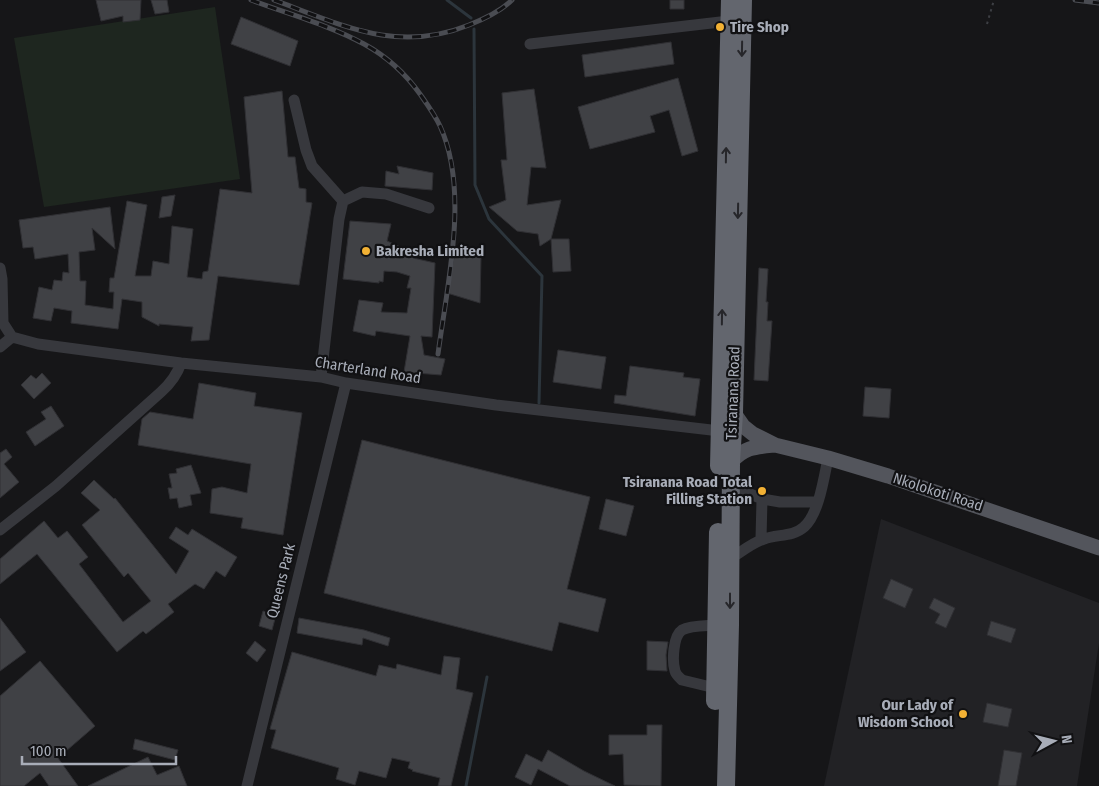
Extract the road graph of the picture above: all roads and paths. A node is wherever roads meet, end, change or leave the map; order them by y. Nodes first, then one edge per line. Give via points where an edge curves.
1 (730, 0) edge
2 (743, 0) edge
3 (994, 0) edge
4 (729, 21) junction
5 (987, 24) dead end
6 (530, 44) dead end
7 (294, 100) dead end
8 (343, 201) junction
9 (429, 208) dead end
10 (0, 268) edge
11 (12, 336) junction
12 (0, 347) edge
13 (180, 362) junction
14 (321, 377) junction
15 (346, 383) junction
16 (734, 413) junction
17 (720, 431) junction
18 (774, 445) junction
19 (828, 458) junction
20 (731, 462) junction
21 (731, 486) junction
22 (762, 499) junction
23 (817, 502) junction
24 (0, 530) edge
25 (761, 540) junction
26 (1099, 548) edge
27 (730, 558) junction
28 (717, 625) junction
29 (715, 688) junction
30 (247, 786) edge
31 (714, 786) edge
32 (726, 786) edge

1 - 4 highway, Tsiranana Road
2 -> 16 highway, Tsiranana Road
3 - 5 path
4 - 6 street
17 -> 4 highway, Tsiranana Road
7 - 8 street via 312,166
8 - 9 street via 362,192 386,194
8 - 14 street
10 - 11 street via 3,323
11 - 12 street
11 - 13 street, Charterland Road via 38,344
13 - 14 street, Charterland Road
13 - 24 street via 177,374 162,392 56,486
14 - 15 street, Charterland Road
15 - 17 street, Charterland Road via 496,405
15 - 30 street, Queens Park
16 - 18 main road, Nkolokoti Road via 748,430
16 - 20 highway, Tsiranana Road
17 - 28 highway, Tsiranana Road
18 - 19 main road, Nkolokoti Road
18 - 20 main road, Nkolokoti Road via 750,448 740,452
19 - 23 street
19 - 26 main road, Nkolokoti Road
20 - 21 highway, Tsiranana Road
21 - 22 street
21 - 27 highway, Tsiranana Road
22 - 23 street
22 - 25 street
23 - 25 street via 804,527 792,534
25 - 27 street
27 -> 32 highway, Tsiranana Road
28 - 29 highway, Tsiranana Road
28 - 29 street via 684,629 675,639 674,653 674,669 682,680
29 - 31 highway, Tsiranana Road

